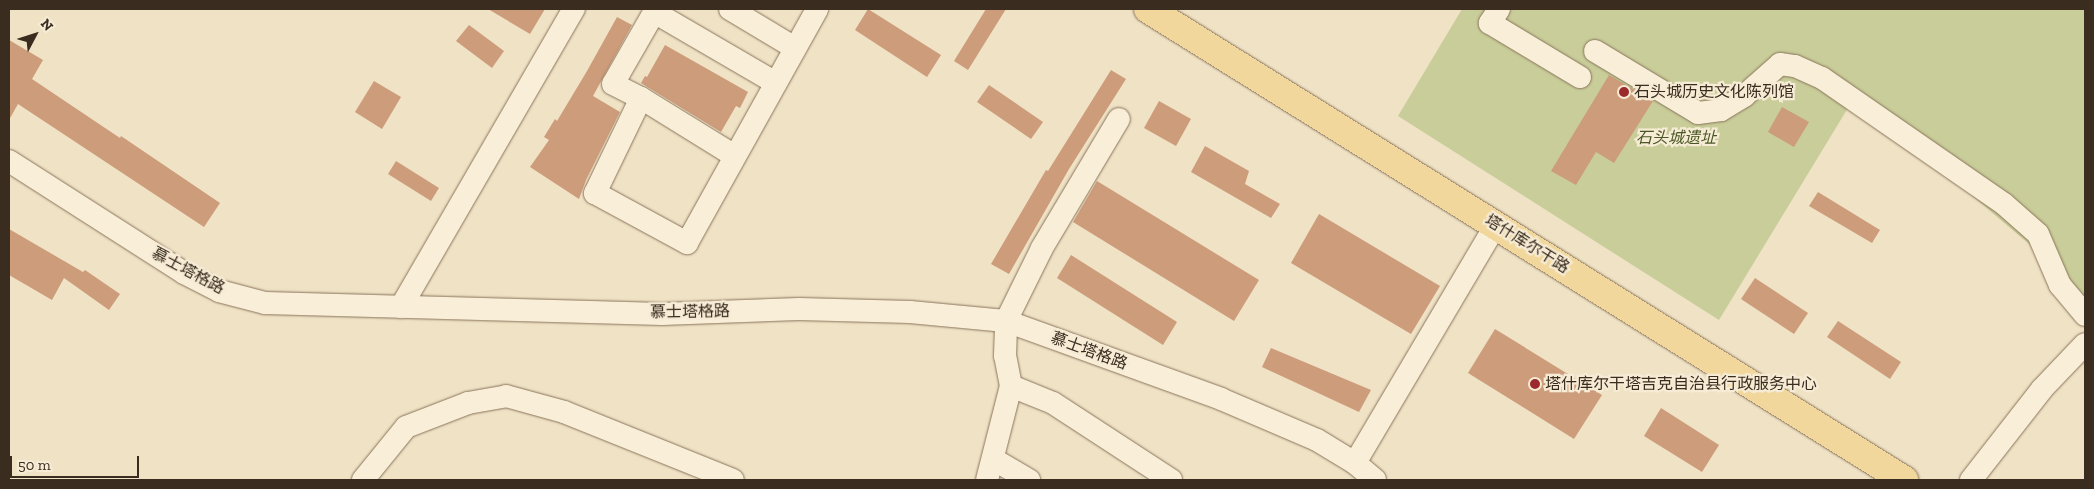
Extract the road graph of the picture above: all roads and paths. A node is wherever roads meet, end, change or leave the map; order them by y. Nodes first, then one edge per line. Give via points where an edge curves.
1 (574, 9) edge
2 (730, 9) edge
3 (1148, 9) edge
4 (1499, 9) edge
5 (655, 10) edge
6 (811, 11) edge
7 (795, 48) junction
8 (1595, 51) dead end
9 (1580, 77) dead end
10 (776, 84) junction
11 (641, 98) junction
12 (1119, 119) dead end
13 (735, 156) junction
14 (9, 161) edge
15 (1496, 225) junction
16 (401, 307) junction
17 (2085, 315) edge
18 (1006, 321) junction
19 (2085, 344) edge
20 (1011, 386) junction
21 (994, 459) junction
22 (1354, 463) junction
23 (363, 480) edge
24 (733, 480) edge
25 (986, 480) edge
26 (1029, 480) edge
27 (1171, 480) edge
28 (1375, 480) edge
29 (1904, 480) edge
30 (1970, 480) edge

1 - 16 street
2 - 7 street
3 - 15 main road, 塔什库尔干路
4 - 9 street via 1490,23
5 - 10 street
5 - 11 street via 613,84
6 - 7 street
7 - 10 street
8 - 17 street via 1698,113 1721,110 1744,96 1780,64 1795,66 1822,78 2004,204 2038,234 2060,286
10 - 13 street
11 - 13 street
11 - 13 street via 595,193 687,243
12 - 18 street via 1042,248
14 - 16 street, 慕士塔格路 via 184,273 219,291 265,303
15 - 22 street
15 - 29 main road, 塔什库尔干路
16 - 18 street, 慕士塔格路 via 662,314 799,309 910,312
18 - 20 street via 1005,356
18 - 22 street, 慕士塔格路 via 1220,399 1317,440
19 - 30 street via 2042,389
20 - 21 street
20 - 27 street via 1053,403
21 - 25 street
21 - 26 street
22 - 28 street, 慕士塔格路
23 - 24 street via 406,426 468,403 506,396 564,412

